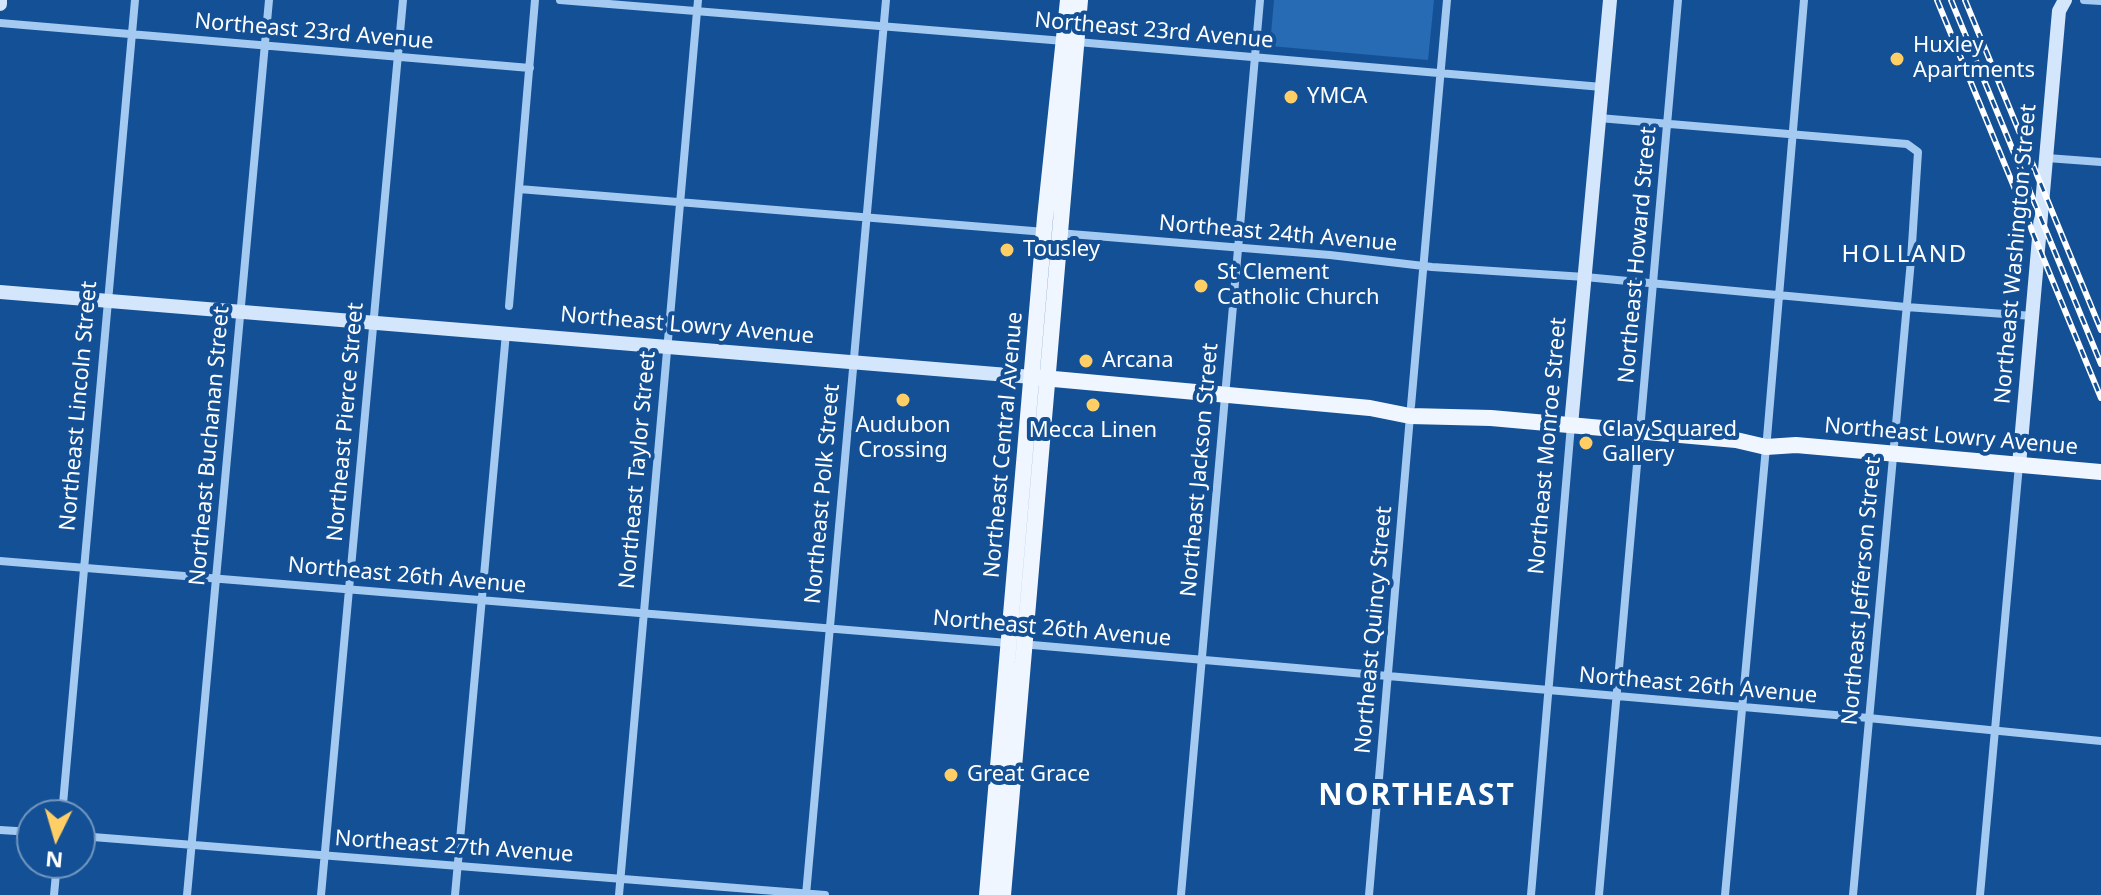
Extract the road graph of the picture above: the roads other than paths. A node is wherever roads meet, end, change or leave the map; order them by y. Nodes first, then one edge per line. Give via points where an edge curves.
1 (135, 0) edge
2 (269, 0) edge
3 (403, 0) edge
4 (535, 0) edge
5 (560, 0) edge
6 (698, 0) edge
7 (886, 0) edge
8 (1068, 0) edge
9 (1080, 0) edge
10 (1260, 0) edge
11 (1447, 0) edge
12 (1610, 0) edge
13 (1678, 0) edge
14 (1804, 0) edge
15 (2065, 0) edge
16 (2084, 0) edge
17 (2101, 1) edge
18 (697, 11) junction
19 (0, 23) edge
20 (884, 25) junction
21 (132, 35) junction
22 (1070, 42) junction
23 (264, 46) junction
24 (397, 57) junction
25 (1255, 58) junction
26 (530, 68) junction
27 (1440, 72) junction
28 (1602, 87) junction
29 (1599, 118) junction
30 (1667, 125) junction
31 (1793, 135) junction
32 (2047, 158) junction
33 (2101, 162) edge
34 (519, 189) junction
35 (682, 201) junction
36 (867, 217) junction
37 (1051, 232) junction
38 (1238, 249) junction
39 (1423, 266) junction
40 (1585, 277) junction
41 (1654, 285) junction
42 (0, 292) edge
43 (1780, 296) junction
44 (107, 300) junction
45 (509, 306) dead end
46 (1906, 307) junction
47 (240, 311) junction
48 (2034, 316) junction
49 (373, 321) junction
50 (506, 333) junction
51 (667, 346) junction
52 (852, 362) junction
53 (1040, 378) junction
54 (1225, 394) junction
55 (1410, 411) junction
56 (1571, 425) junction
57 (1640, 431) junction
58 (1766, 443) junction
59 (1892, 453) junction
60 (2019, 465) junction
61 (2101, 472) edge
62 (0, 561) edge
63 (83, 568) junction
64 (216, 579) junction
65 (348, 590) junction
66 (482, 601) junction
67 (643, 612) junction
68 (829, 627) junction
69 (1016, 644) junction
70 (1200, 659) junction
71 (1388, 677) junction
72 (1549, 692) junction
73 (1616, 697) junction
74 (1742, 708) junction
75 (1868, 718) junction
76 (1995, 730) junction
77 (2101, 741) edge
78 (63, 799) edge
79 (96, 837) edge
80 (192, 845) junction
81 (325, 855) junction
82 (457, 865) junction
83 (619, 879) junction
84 (806, 894) edge
85 (187, 895) edge
86 (321, 895) edge
87 (455, 895) edge
88 (619, 895) edge
89 (825, 895) edge
90 (987, 895) edge
91 (1003, 895) edge
92 (1181, 895) edge
93 (1369, 895) edge
94 (1531, 895) edge
95 (1599, 895) edge
96 (1725, 895) edge
97 (1853, 895) edge
98 (1980, 895) edge

1 - 21 street, Northeast Lincoln Street
2 - 23 street, Northeast Buchanan Street
3 - 24 street, Northeast Pierce Street
4 - 26 street
5 - 18 street, Northeast 23rd Avenue
6 - 18 street, Northeast Taylor Street
7 - 20 street, Northeast Polk Street
8 - 22 main road, Northeast Central Avenue
9 - 22 main road, Northeast Central Avenue
10 - 25 street, Northeast Jackson Street
11 - 27 street, Northeast Quincy Street
12 - 28 main road, Northeast Monroe Street
13 - 30 street, Northeast Howard Street
14 - 31 street
15 - 32 main road, Northeast Washington Street via 2059,11
16 - 17 street
18 - 20 street, Northeast 23rd Avenue
18 - 35 street, Northeast Taylor Street
19 - 21 street, Northeast 23rd Avenue
20 - 22 street, Northeast 23rd Avenue
20 - 36 street, Northeast Polk Street
21 - 23 street, Northeast 23rd Avenue
21 - 44 street, Northeast Lincoln Street
22 - 25 street, Northeast 23rd Avenue
22 - 37 main road, Northeast Central Avenue
23 - 24 street, Northeast 23rd Avenue
23 - 47 street, Northeast Buchanan Street
24 - 26 street, Northeast 23rd Avenue
24 - 49 street, Northeast Pierce Street
25 - 27 street, Northeast 23rd Avenue
25 - 38 street, Northeast Jackson Street
26 - 34 street
27 - 28 street, Northeast 23rd Avenue
27 - 39 street, Northeast Quincy Street
28 - 29 main road, Northeast Monroe Street
29 - 30 street
29 - 40 main road, Northeast Monroe Street
30 - 31 street
30 - 41 street, Northeast Howard Street
31 - 43 street
31 - 46 street, Northeast Jefferson Street via 1915,148 1919,157
32 - 33 street
32 - 48 main road, Northeast Washington Street
34 - 35 street, Northeast 24th Avenue
34 - 45 street
35 - 36 street, Northeast 24th Avenue
35 - 51 street, Northeast Taylor Street
36 - 37 street, Northeast 24th Avenue
36 - 52 street, Northeast Polk Street
37 - 38 street, Northeast 24th Avenue
37 - 53 main road, Northeast Central Avenue
38 - 39 street, Northeast 24th Avenue
38 - 54 street, Northeast Jackson Street
39 - 40 street, Northeast 24th Avenue
39 - 55 street, Northeast Quincy Street
40 - 41 street, Northeast 24th Avenue
40 - 56 main road, Northeast Monroe Street
41 - 43 street, Northeast 24th Avenue
41 - 57 street, Northeast Howard Street
42 - 44 main road, Northeast Lowry Avenue
43 - 46 street, Northeast 24th Avenue
43 - 58 street
44 - 47 main road, Northeast Lowry Avenue
44 - 63 street, Northeast Lincoln Street
46 - 48 street, Northeast 24th Avenue
46 - 59 street, Northeast Jefferson Street
47 - 49 main road, Northeast Lowry Avenue
47 - 64 street, Northeast Buchanan Street
48 - 60 main road, Northeast Washington Street
49 - 50 main road, Northeast Lowry Avenue
49 - 65 street, Northeast Pierce Street
50 - 51 main road, Northeast Lowry Avenue
50 - 66 street
51 - 52 main road, Northeast Lowry Avenue
51 - 67 street, Northeast Taylor Street
52 - 53 main road, Northeast Lowry Avenue
52 - 68 street, Northeast Polk Street
53 - 54 main road, Northeast Lowry Avenue
53 - 69 main road, Northeast Central Avenue
54 - 55 main road, Northeast Lowry Avenue
54 - 70 street, Northeast Jackson Street
55 - 56 main road, Northeast Lowry Avenue
55 - 71 street, Northeast Quincy Street
56 - 57 main road, Northeast Lowry Avenue
56 - 72 street, Northeast Monroe Street
57 - 58 main road, Northeast Lowry Avenue
57 - 73 street, Northeast Howard Street
58 - 59 main road, Northeast Lowry Avenue
58 - 74 street
59 - 60 main road, Northeast Lowry Avenue
59 - 75 street, Northeast Jefferson Street
60 - 61 main road, Northeast Lowry Avenue
60 - 76 street, Northeast Washington Street
62 - 63 street, Northeast 26th Avenue
63 - 64 street, Northeast 26th Avenue
63 - 78 street, Northeast Lincoln Street
64 - 65 street, Northeast 26th Avenue
64 - 80 street, Northeast Buchanan Street
65 - 66 street, Northeast 26th Avenue
65 - 81 street, Northeast Pierce Street
66 - 67 street, Northeast 26th Avenue
66 - 82 street
67 - 68 street, Northeast 26th Avenue
67 - 83 street, Northeast Taylor Street
68 - 69 street, Northeast 26th Avenue
68 - 84 street, Northeast Polk Street
69 - 70 street, Northeast 26th Avenue
69 - 90 main road, Northeast Central Avenue
69 - 91 main road, Northeast Central Avenue
70 - 71 street, Northeast 26th Avenue
70 - 92 street, Northeast Jackson Street
71 - 72 street, Northeast 26th Avenue
71 - 93 street, Northeast Quincy Street
72 - 73 street, Northeast 26th Avenue
72 - 94 street, Northeast Monroe Street
73 - 74 street, Northeast 26th Avenue
73 - 95 street, Northeast Howard Street
74 - 75 street, Northeast 26th Avenue
74 - 96 street
75 - 76 street, Northeast 26th Avenue
75 - 97 street, Northeast Jefferson Street
76 - 77 street, Northeast 26th Avenue
76 - 98 street, Northeast Washington Street
79 - 80 street, Northeast 27th Avenue
80 - 81 street, Northeast 27th Avenue
80 - 85 street, Northeast Buchanan Street
81 - 82 street, Northeast 27th Avenue
81 - 86 street, Northeast Pierce Street
82 - 83 street, Northeast 27th Avenue
82 - 87 street
83 - 84 street, Northeast 27th Avenue
83 - 88 street, Northeast Taylor Street
84 - 89 street, Northeast 27th Avenue

